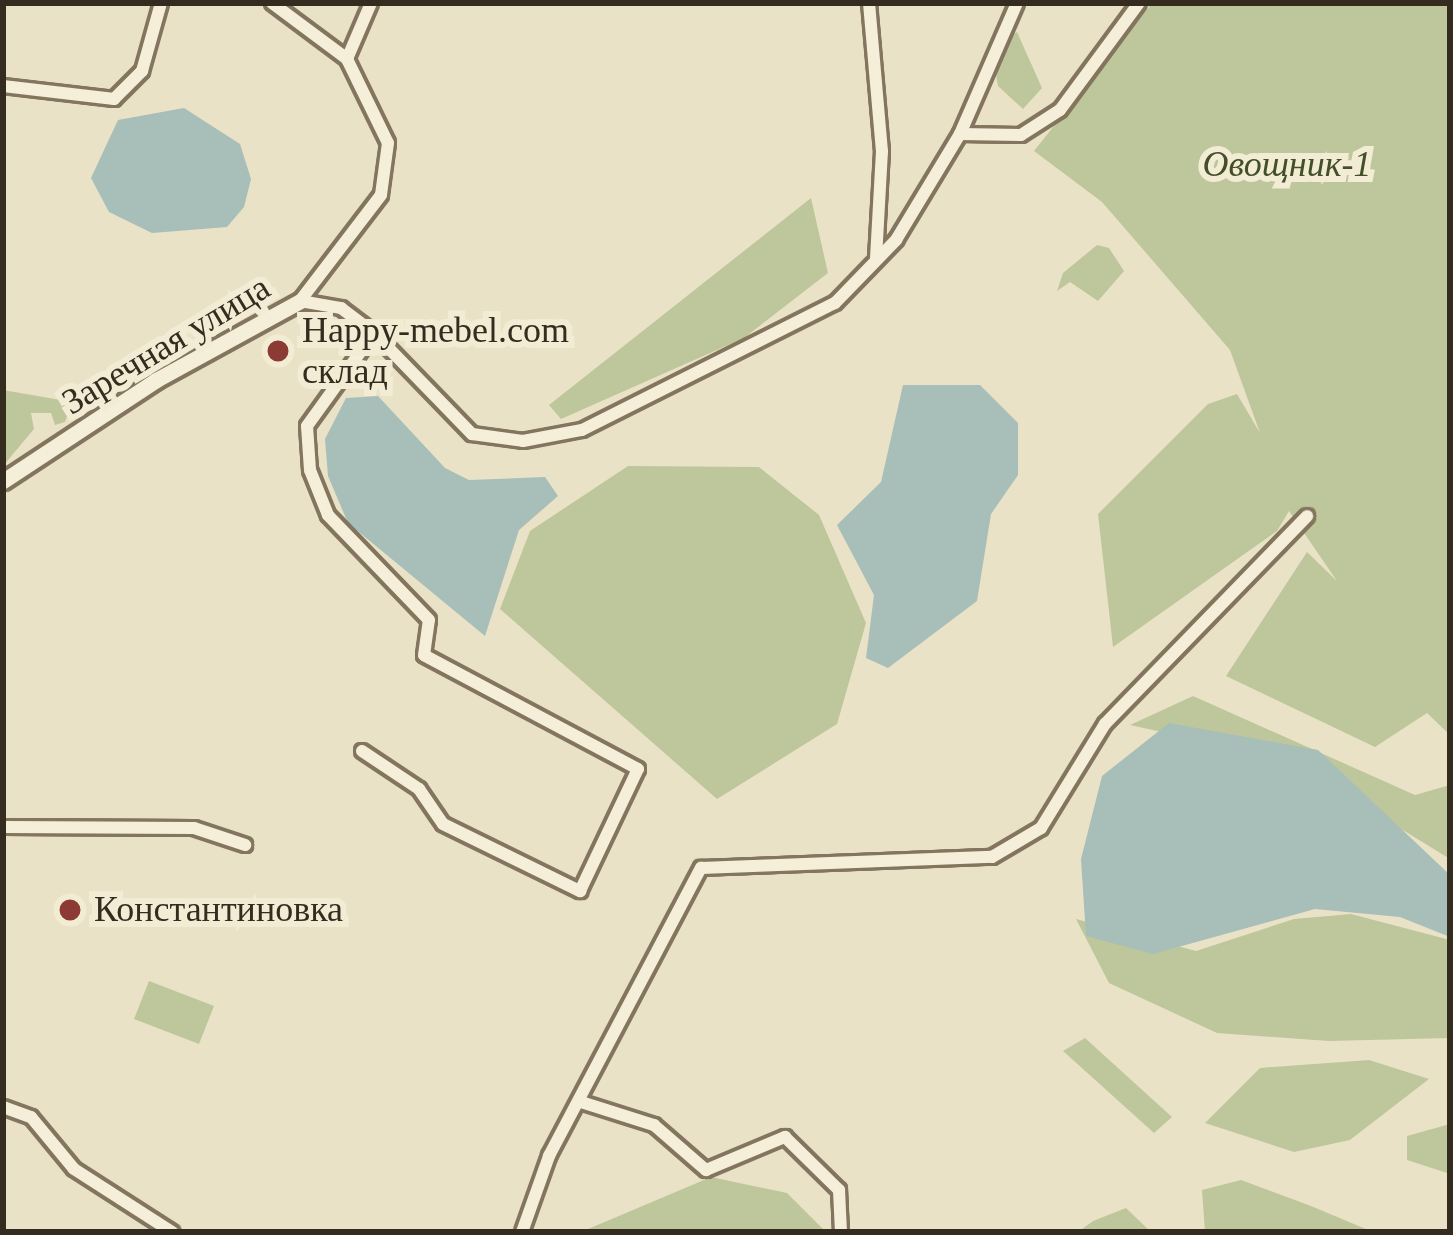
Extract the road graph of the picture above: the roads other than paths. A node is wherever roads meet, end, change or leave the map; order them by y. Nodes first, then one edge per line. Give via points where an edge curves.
1 (160, 3) edge
2 (272, 3) edge
3 (371, 3) edge
4 (868, 3) edge
5 (1017, 3) edge
6 (1139, 3) edge
7 (347, 59) junction
8 (3, 86) edge
9 (960, 134) junction
10 (876, 259) junction
11 (300, 301) junction
12 (374, 333) junction
13 (3, 481) edge
14 (1307, 516) dead end
15 (362, 751) dead end
16 (3, 827) edge
17 (245, 845) dead end
18 (581, 1102) junction
19 (3, 1107) edge
20 (172, 1232) edge
21 (521, 1232) edge
22 (841, 1232) edge

1 - 8 street via 142,71 114,99
2 - 7 street
3 - 7 street
4 - 10 street via 882,151
5 - 9 street
6 - 9 street via 1060,110 1022,135
7 - 11 street via 388,143 381,196
9 - 10 street via 896,240
10 - 12 street via 836,303 782,334 582,430 523,441 472,434
11 - 12 street via 340,308
11 - 13 street, Заречная улица via 156,380
12 - 15 street via 307,426 310,470 328,515 429,620 424,655 638,769 580,891 443,824 419,788
14 - 18 street via 1105,724 1041,828 992,857 701,868
16 - 17 street via 194,828
18 - 21 street via 549,1156
18 - 22 street via 654,1126 706,1170 785,1137 839,1190
19 - 20 street via 31,1117 74,1169

